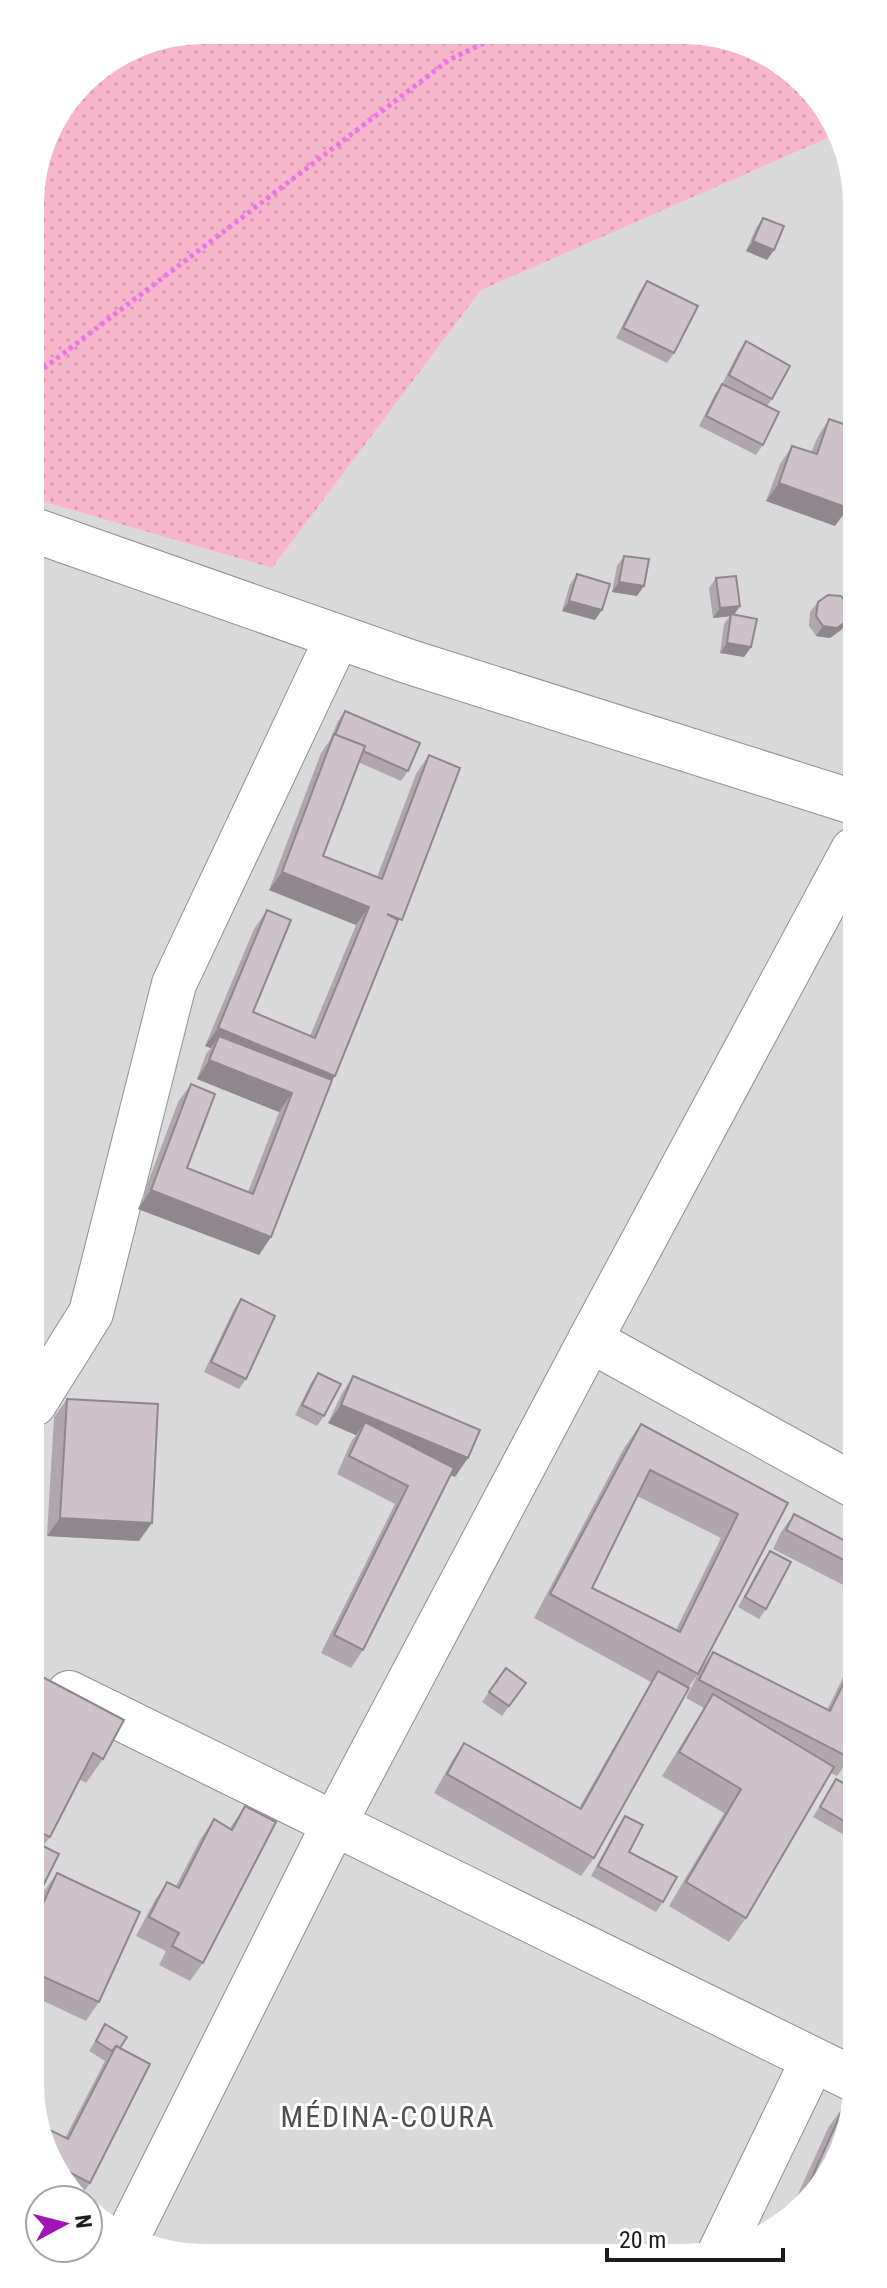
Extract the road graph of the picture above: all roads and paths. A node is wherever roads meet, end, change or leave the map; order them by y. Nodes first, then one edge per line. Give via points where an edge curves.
1 (482, 44) edge
2 (44, 368) edge
3 (44, 534) edge
4 (337, 638) junction
5 (843, 799) edge
6 (843, 869) edge
7 (590, 1340) junction
8 (44, 1388) edge
9 (843, 1479) edge
10 (44, 1681) edge
11 (334, 1824) junction
12 (813, 2060) junction
13 (843, 2074) edge
14 (132, 2228) edge
15 (727, 2238) edge

1 - 2 path via 449,60
3 - 4 street
4 - 5 street
4 - 8 street via 174,984 91,1313
6 - 7 street
7 - 9 street
7 - 11 street
10 - 11 street
11 - 12 street
11 - 14 street
12 - 13 street
12 - 15 street

